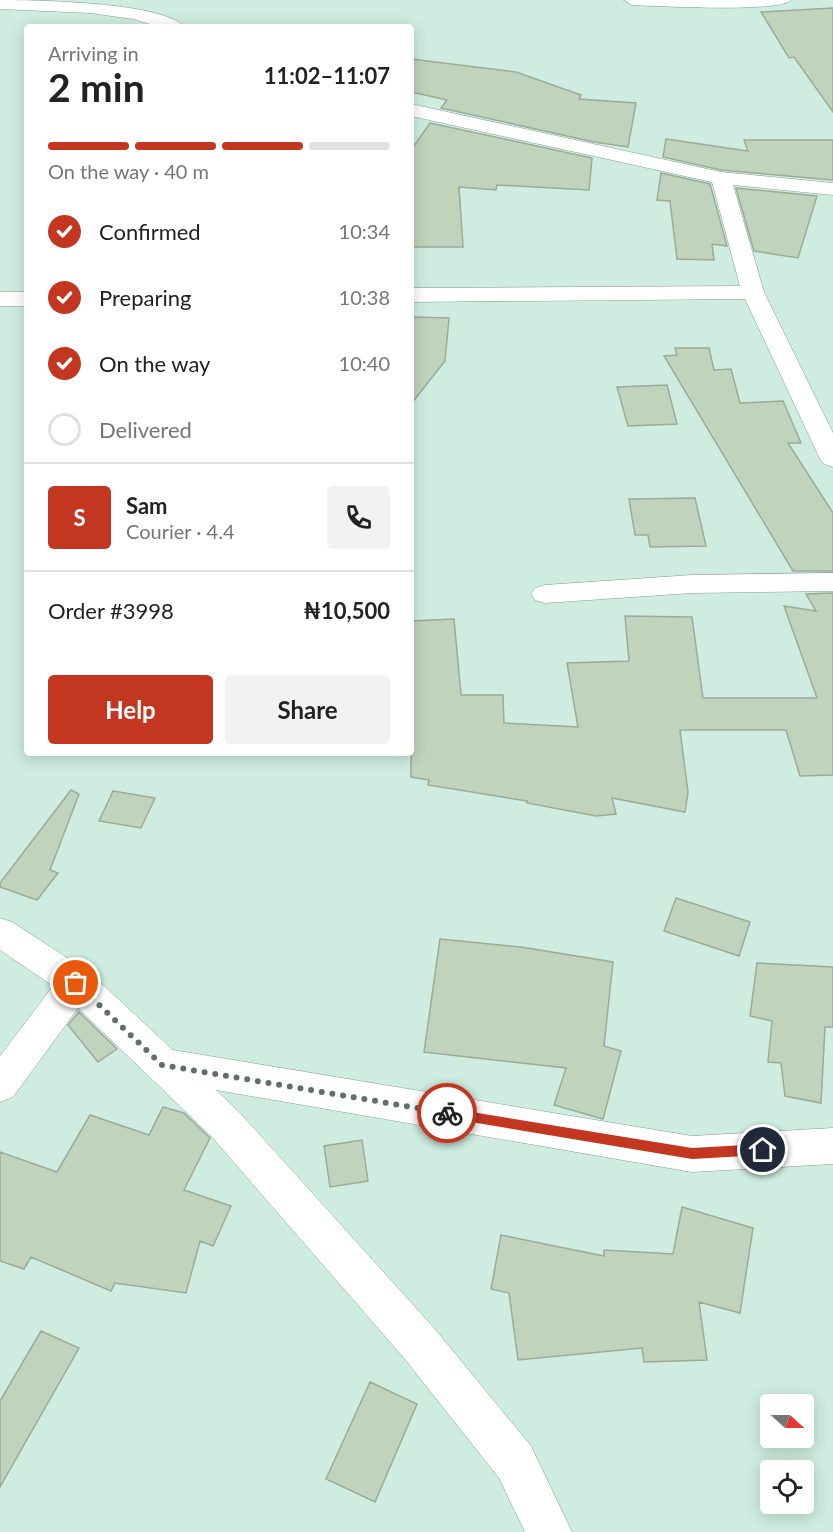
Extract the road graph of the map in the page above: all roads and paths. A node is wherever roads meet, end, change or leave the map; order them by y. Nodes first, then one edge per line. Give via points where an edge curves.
1 (144, 0) edge
2 (632, 0) edge
3 (783, 0) edge
4 (0, 4) edge
5 (167, 24) edge
6 (171, 24) edge
7 (414, 111) edge
8 (721, 178) junction
9 (833, 189) edge
10 (753, 292) junction
11 (414, 295) edge
12 (0, 299) edge
13 (24, 299) edge
14 (833, 459) edge
15 (833, 582) edge
16 (544, 594) dead end
17 (0, 932) edge
18 (76, 983) junction
19 (162, 1065) junction
20 (0, 1085) edge
21 (833, 1146) edge
22 (549, 1532) edge

1 - 6 street
2 - 3 street
4 - 5 street via 88,7 136,14
7 - 8 street
8 - 9 street
8 - 10 street
10 - 11 street
10 - 14 street
12 - 13 street
15 - 16 street via 692,584
17 - 18 street
18 - 19 street
18 - 20 street
19 - 21 street via 692,1154
19 - 22 street via 225,1124 426,1353 515,1462

